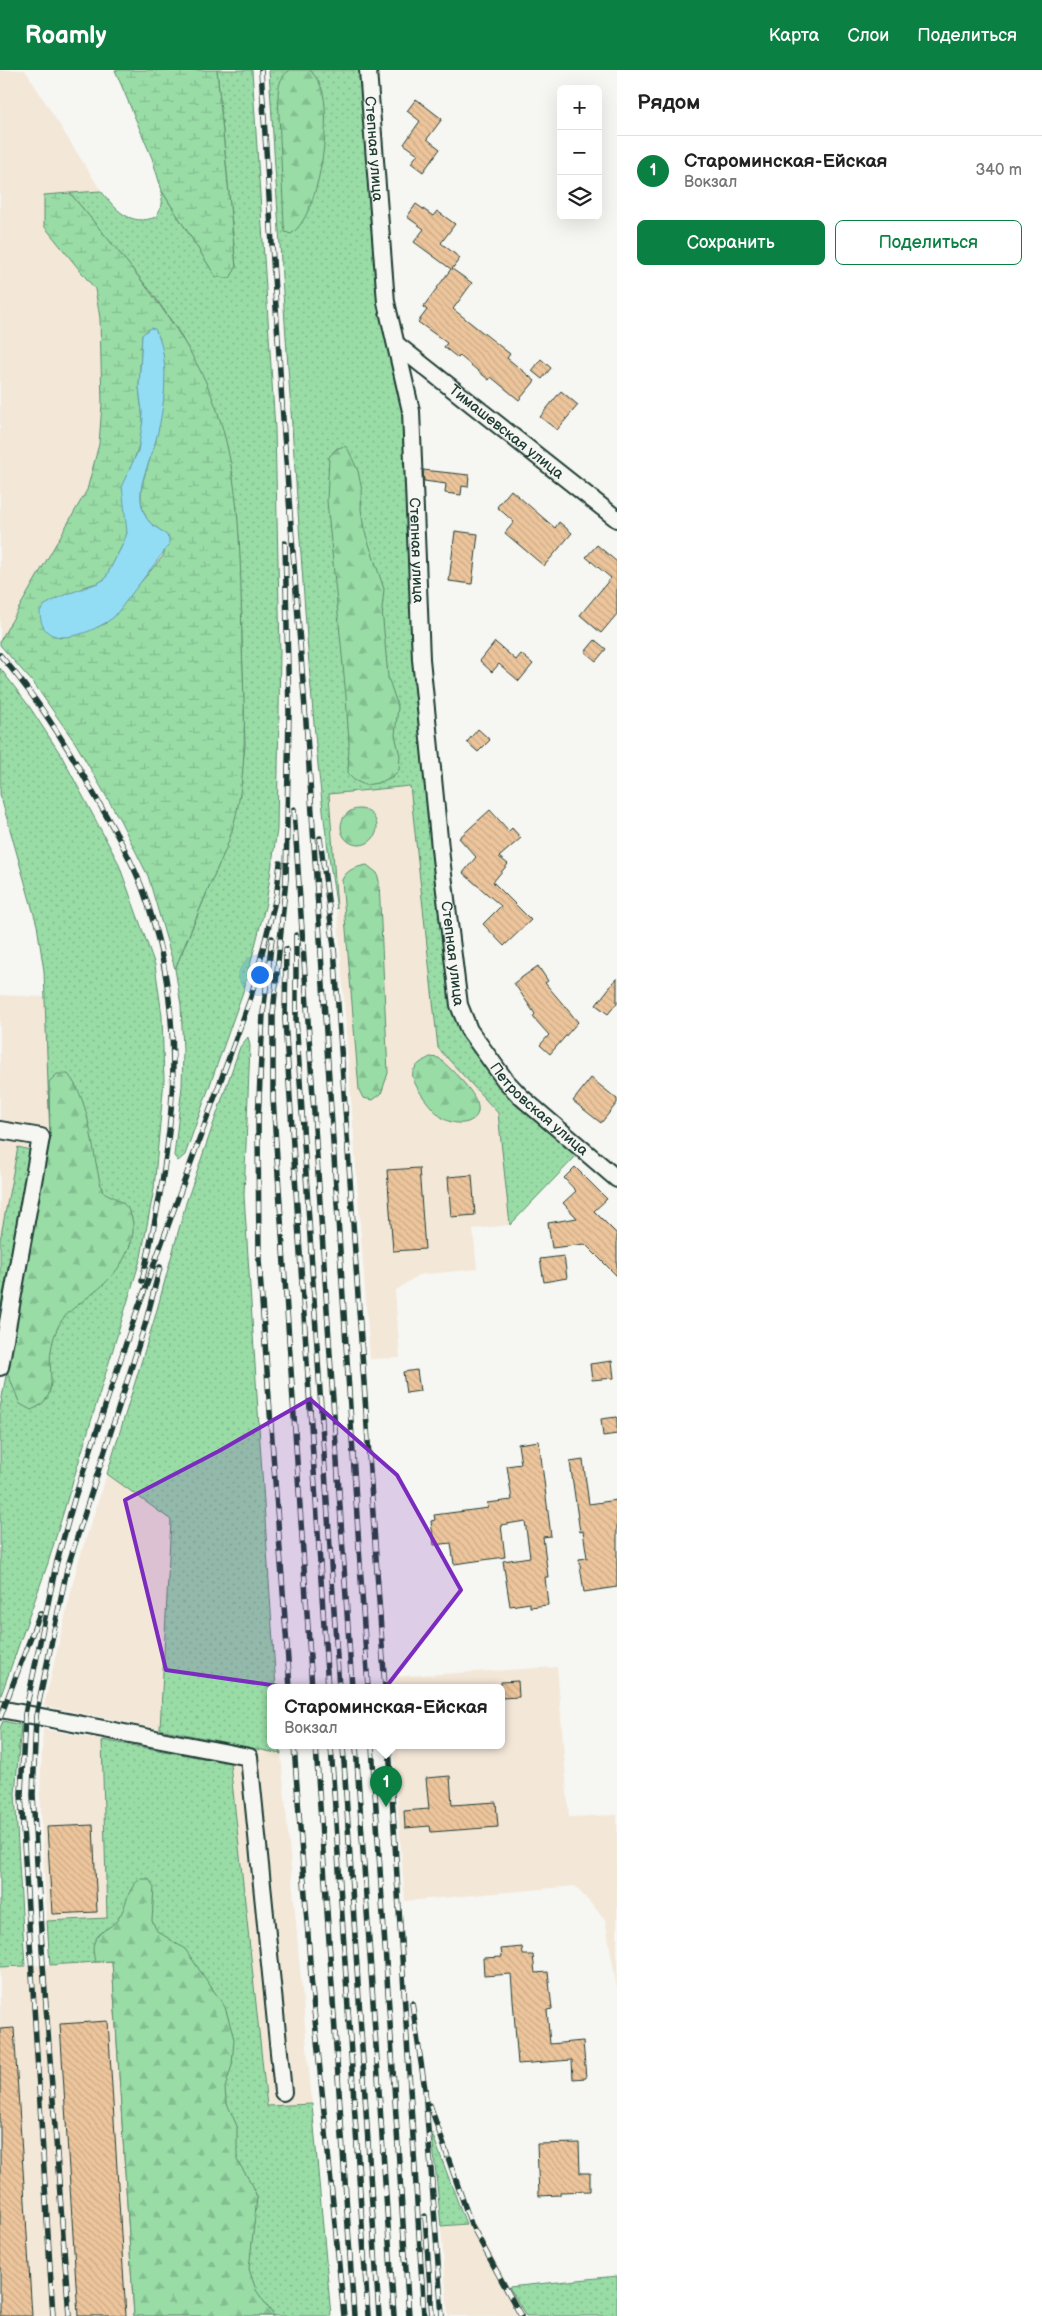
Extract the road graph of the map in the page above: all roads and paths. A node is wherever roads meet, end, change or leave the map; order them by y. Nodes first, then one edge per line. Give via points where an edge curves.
1 (368, 70) edge
2 (396, 344) junction
3 (617, 519) edge
4 (469, 1030) joint
5 (0, 1130) edge
6 (617, 1179) edge
7 (0, 1368) edge
8 (0, 1709) edge
9 (283, 2092) dead end

1 - 2 street, Степная улица via 386,302
2 - 3 street, Тимашевская улица
2 - 4 street, Степная улица via 411,419 421,659 441,858 455,986
4 - 6 street, Петровская улица via 491,1064 520,1096
5 - 7 street via 41,1137
8 - 9 street via 249,1757

